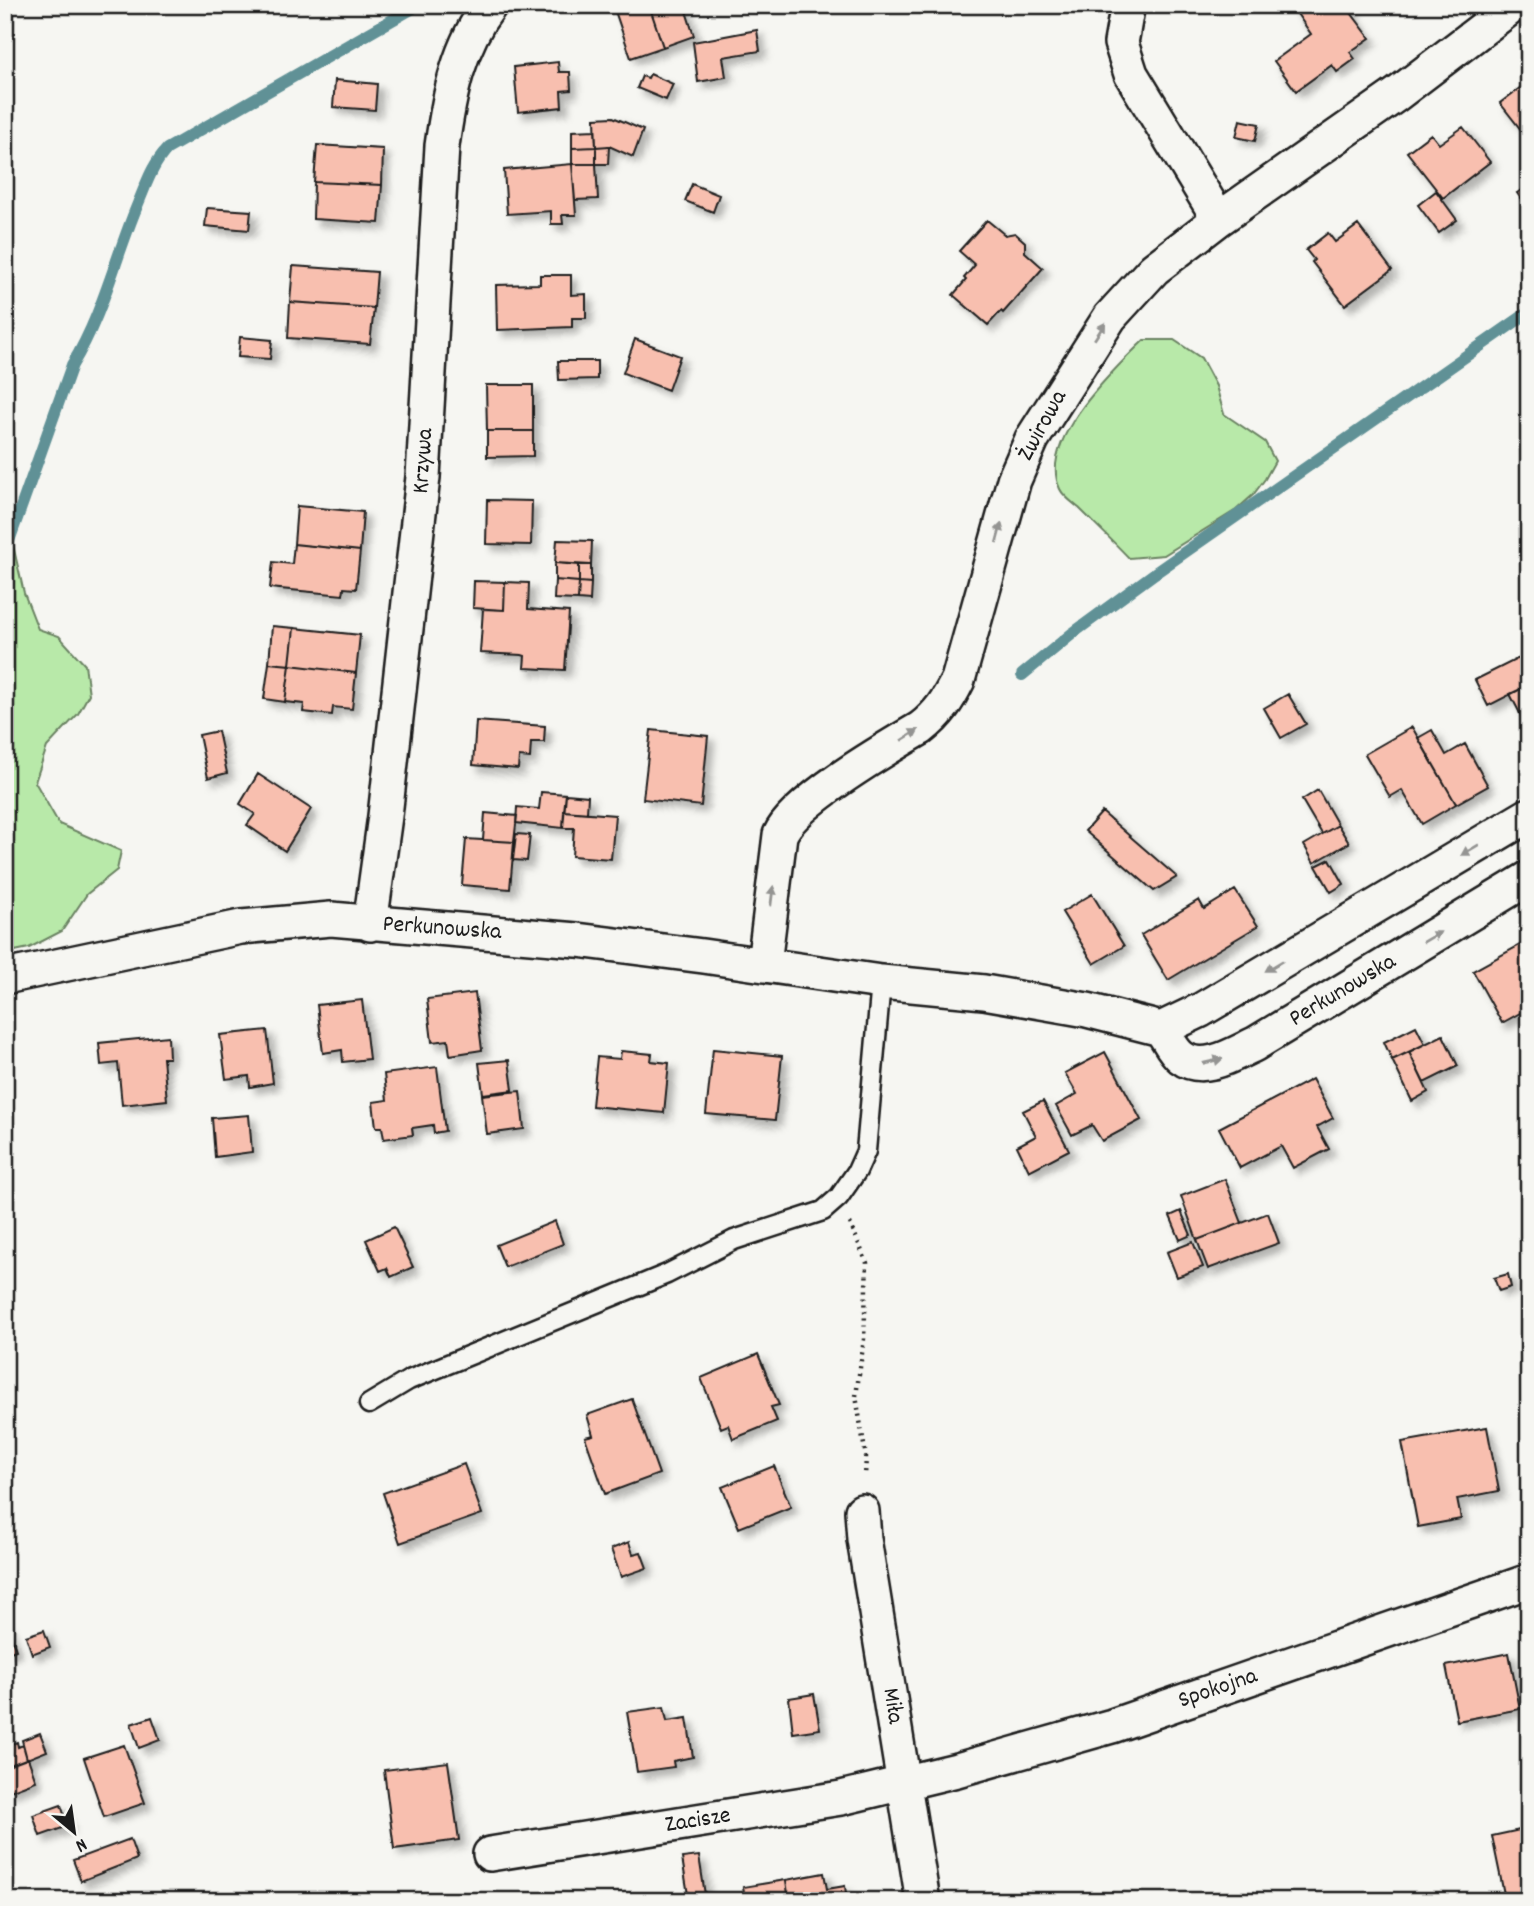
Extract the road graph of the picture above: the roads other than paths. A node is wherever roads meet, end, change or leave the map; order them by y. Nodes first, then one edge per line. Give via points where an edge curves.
1 (490, 5) edge
2 (1514, 5) edge
3 (1127, 9) dead end
4 (1219, 219) junction
5 (1529, 815) edge
6 (1529, 878) edge
7 (370, 924) junction
8 (764, 964) junction
9 (5, 977) edge
10 (881, 982) junction
11 (1161, 1029) junction
12 (369, 1404) dead end
13 (862, 1511) road end
14 (1529, 1581) edge
15 (904, 1782) junction
16 (490, 1854) dead end
17 (923, 1901) edge

1 - 7 street, Krzywa via 458,65 442,146 423,477
2 - 4 street, Żwirowa
3 - 4 street via 1121,43 1131,74
8 -> 4 street, Żwirowa via 785,824 812,800 921,728 947,702 958,680 1014,480 1032,439 1130,293
5 -> 11 street via 1201,1010
11 -> 6 street, Perkunowska via 1181,1057 1203,1064 1220,1060 1255,1044
7 - 8 street, Perkunowska via 578,940
7 - 9 street, Perkunowska via 331,919 241,927
8 - 10 street, Perkunowska
10 - 11 street, Perkunowska via 985,992
10 - 12 lane via 866,1151 839,1197 823,1212 734,1240 667,1274 409,1380
13 - 15 street, Miła
14 - 15 street, Spokojna via 1112,1726
15 - 16 street, Zacisze via 841,1798
15 - 17 street, Miła

